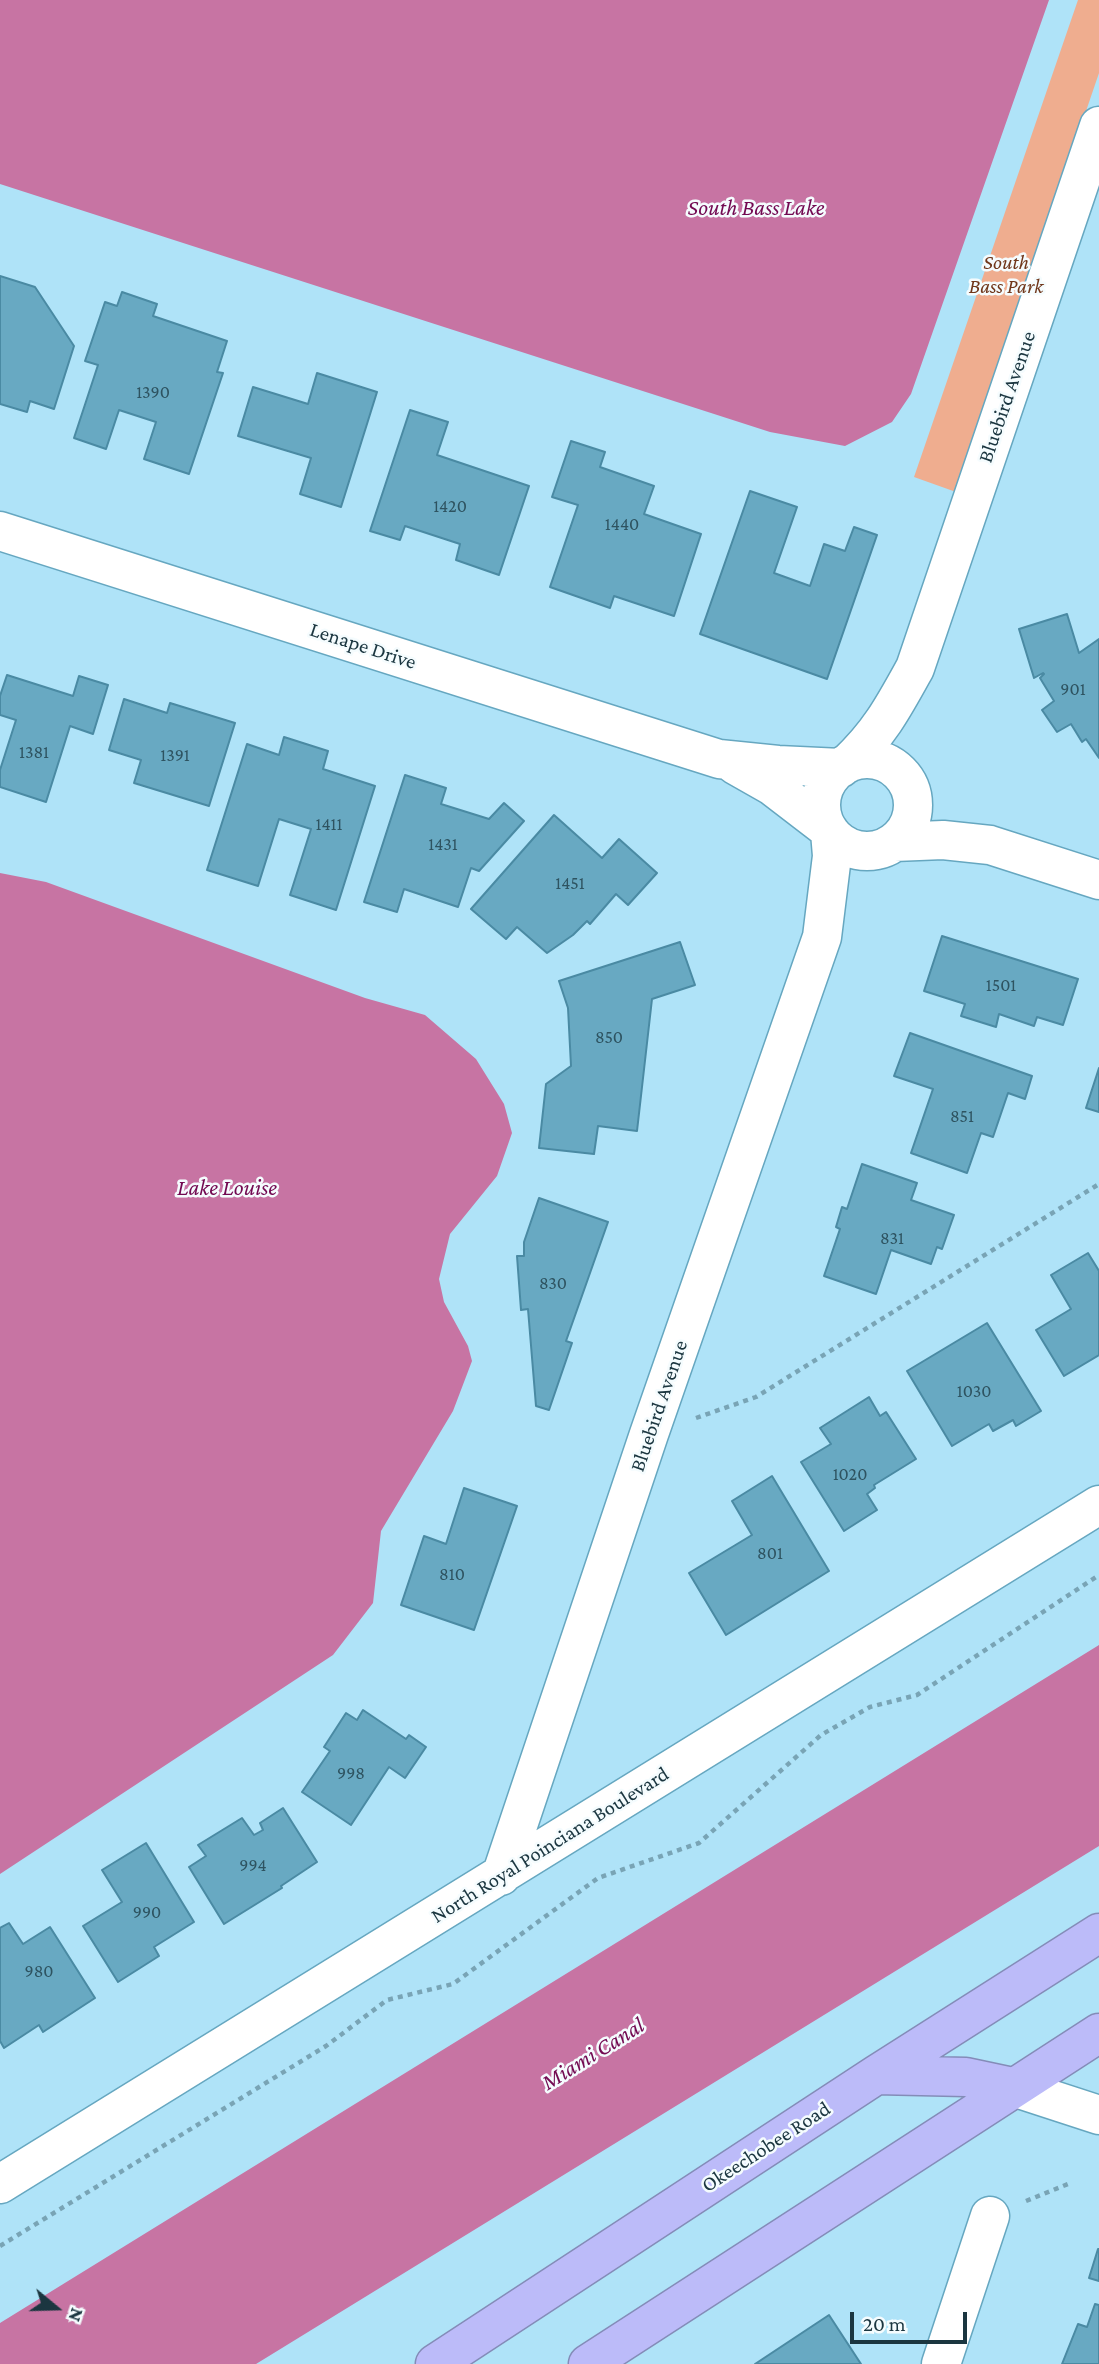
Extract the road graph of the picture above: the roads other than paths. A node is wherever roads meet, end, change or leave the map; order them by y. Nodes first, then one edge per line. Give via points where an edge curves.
1 (1099, 126) edge
2 (0, 531) edge
3 (915, 668) junction
4 (727, 761) junction
5 (844, 766) junction
6 (908, 785) junction
7 (829, 831) junction
8 (888, 845) junction
9 (990, 845) junction
10 (1099, 880) edge
11 (822, 937) junction
12 (1099, 1505) edge
13 (501, 1876) junction
14 (1099, 1933) edge
15 (1099, 2033) edge
16 (876, 2075) junction
17 (1013, 2087) junction
18 (1099, 2115) edge
19 (0, 2184) edge
20 (990, 2216) dead end
21 (435, 2364) edge
22 (588, 2364) edge
23 (941, 2364) edge

1 - 3 street, Bluebird Avenue
2 - 4 street, Lenape Drive
3 - 5 street, Bluebird Avenue via 871,742
3 - 6 street, Bluebird Avenue via 902,755
4 - 5 street, Lenape Drive
4 - 7 street, Lenape Drive via 772,786
5 - 6 street via 868,759 883,762
5 - 7 street via 823,791 821,806
6 - 8 street via 913,806 910,819 904,832
6 - 9 street via 949,821
7 - 8 street via 853,849 867,851
7 - 11 street, Bluebird Avenue via 832,856
8 - 9 street via 943,840
8 - 11 street, Bluebird Avenue via 868,865
9 - 10 street
11 - 13 street, Bluebird Avenue
12 - 13 street, North Royal Poinciana Boulevard
13 - 19 street, North Royal Poinciana Boulevard
14 - 16 highway, Okeechobee Road
15 - 17 highway
16 - 17 highway via 966,2077
16 - 21 highway, Okeechobee Road
17 - 18 street
17 - 22 highway
20 - 23 street

